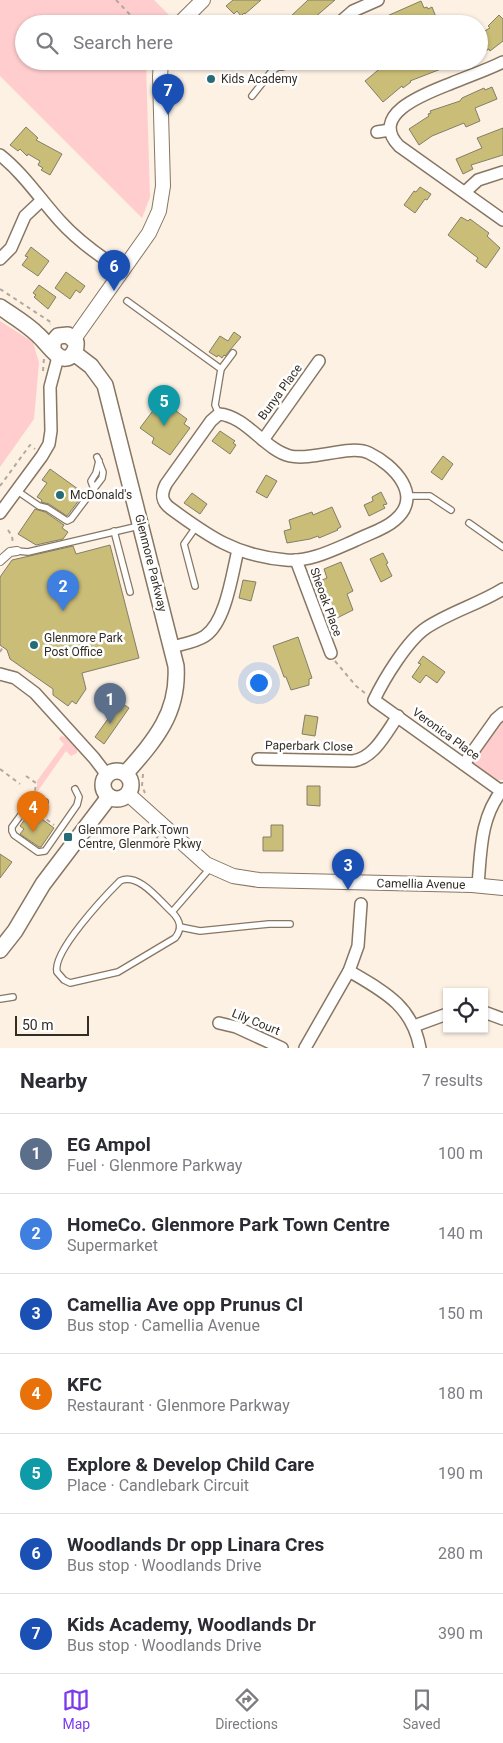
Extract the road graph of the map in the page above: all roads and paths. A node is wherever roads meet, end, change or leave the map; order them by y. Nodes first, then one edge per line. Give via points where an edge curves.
1 (116, 0) edge
2 (203, 0) edge
3 (378, 0) edge
4 (130, 15) edge
5 (188, 15) edge
6 (348, 15) edge
7 (503, 62) edge
8 (488, 68) edge
9 (160, 70) edge
10 (273, 70) edge
11 (483, 70) edge
12 (252, 96) dead end
13 (390, 130) junction
14 (377, 132) dead end
15 (0, 155) edge
16 (503, 172) edge
17 (464, 192) junction
18 (42, 200) junction
19 (503, 220) edge
20 (0, 258) edge
21 (121, 270) junction
22 (0, 289) edge
23 (0, 298) edge
24 (127, 301) dead end
25 (0, 307) edge
26 (50, 324) dead end
27 (70, 342) junction
28 (233, 353) dead end
29 (52, 354) junction
30 (319, 361) dead end
31 (221, 369) junction
32 (42, 378) dead end
33 (219, 414) junction
34 (263, 440) junction
35 (39, 445) dead end
36 (98, 459) dead end
37 (0, 486) edge
38 (16, 490) junction
39 (406, 496) junction
40 (451, 510) dead end
41 (0, 513) edge
42 (469, 523) dead end
43 (141, 525) junction
44 (196, 527) junction
45 (8, 530) dead end
46 (114, 531) junction
47 (12, 541) dead end
48 (503, 547) edge
49 (238, 550) junction
50 (17, 551) joint
51 (296, 560) junction
52 (0, 562) edge
53 (195, 586) dead end
54 (503, 589) edge
55 (130, 592) dead end
56 (172, 646) junction
57 (3, 648) dead end
58 (0, 652) edge
59 (330, 653) joint
60 (0, 674) edge
61 (374, 700) junction
62 (503, 713) edge
63 (398, 716) junction
64 (258, 759) dead end
65 (464, 764) junction
66 (0, 769) edge
67 (126, 773) junction
68 (143, 774) dead end
69 (107, 775) junction
70 (26, 776) dead end
71 (20, 784) dead end
72 (75, 789) dead end
73 (502, 790) edge
74 (35, 792) dead end
75 (128, 794) junction
76 (146, 794) dead end
77 (109, 797) junction
78 (45, 802) dead end
79 (34, 804) dead end
80 (54, 825) dead end
81 (159, 835) dead end
82 (147, 847) dead end
83 (211, 868) junction
84 (478, 885) junction
85 (503, 888) edge
86 (361, 904) dead end
87 (172, 912) junction
88 (290, 924) dead end
89 (180, 927) junction
90 (0, 950) edge
91 (349, 971) junction
92 (13, 997) dead end
93 (0, 999) edge
94 (488, 1013) edge
95 (443, 1015) edge
96 (503, 1019) edge
97 (219, 1023) dead end
98 (414, 1026) junction
99 (282, 1048) edge
100 (305, 1048) edge
101 (420, 1048) edge

1 - 4 path
2 - 5 street
3 - 6 street
7 - 8 street
9 - 21 street via 162,198 154,223
10 - 12 lane
11 - 13 street via 406,104 392,120
13 - 14 street
13 - 17 street via 399,146
15 - 18 street via 21,173
16 - 17 street via 478,180
17 - 19 street
18 - 20 street via 25,216 11,248
18 - 21 street via 83,244
21 - 27 street
22 - 26 path
23 - 27 main road, Glenmore Parkway
24 - 31 lane
25 - 29 main road via 31,329
27 - 29 main road via 65,358
27 - 29 main road via 55,339
27 - 43 main road, Glenmore Parkway via 105,385
28 - 31 lane
29 - 32 path
29 - 38 street via 49,444
30 - 34 street, Bunya Place
31 - 33 lane via 215,405
33 - 34 street via 233,418
33 - 44 street via 162,491 165,504
34 - 39 street via 291,456 368,453 397,473 404,484
35 - 37 path via 37,450 30,445
36 - 38 lane via 102,478 67,521
38 - 41 street
39 - 40 lane via 430,496
39 - 51 street via 402,512 390,524 336,549
42 - 48 lane
43 - 46 lane
43 - 56 main road, Glenmore Parkway
44 - 49 street via 218,542
44 - 53 lane via 184,544
45 - 47 path
46 - 50 lane via 28,552
46 - 55 lane
49 - 51 street
49 - 56 street via 217,624 201,638
50 - 52 street via 10,552
51 - 59 street, Sheoak Place
54 - 61 street via 424,630 401,656
56 - 67 main road, Glenmore Parkway via 177,673 172,707 159,732
57 - 58 path
59 - 61 path via 356,686
60 - 69 street via 15,678 35,693
61 - 63 street, Veronica Place
62 - 65 street
63 - 64 street, Paperbark Close via 372,752 362,759
63 - 65 street, Veronica Place
65 - 73 street, Veronica Place
66 - 71 path
67 - 69 main road via 119,770
67 - 75 main road via 132,786
68 - 76 path via 142,786
69 - 77 main road via 103,789
70 - 74 path via 36,783
72 - 78 lane via 78,805 45,852 38,852 14,835 12,827 31,802
73 - 84 street via 484,825
75 - 77 main road via 118,800
75 - 83 street, Camellia Avenue
77 - 90 main road via 43,884
79 - 80 path via 34,810
81 - 82 path via 150,849
83 - 84 street, Camellia Avenue via 249,879
83 - 87 lane
84 - 85 street, Camellia Avenue
86 - 91 street via 358,946
87 - 89 lane
87 - 89 lane via 136,880 120,881 76,930 57,964 57,972 70,983 114,974 175,938
88 - 89 lane via 200,931
91 - 98 street via 392,998
91 - 100 street
92 - 93 lane
94 - 96 street
95 - 98 street
97 - 99 street, Lily Court via 236,1027
98 - 101 street

